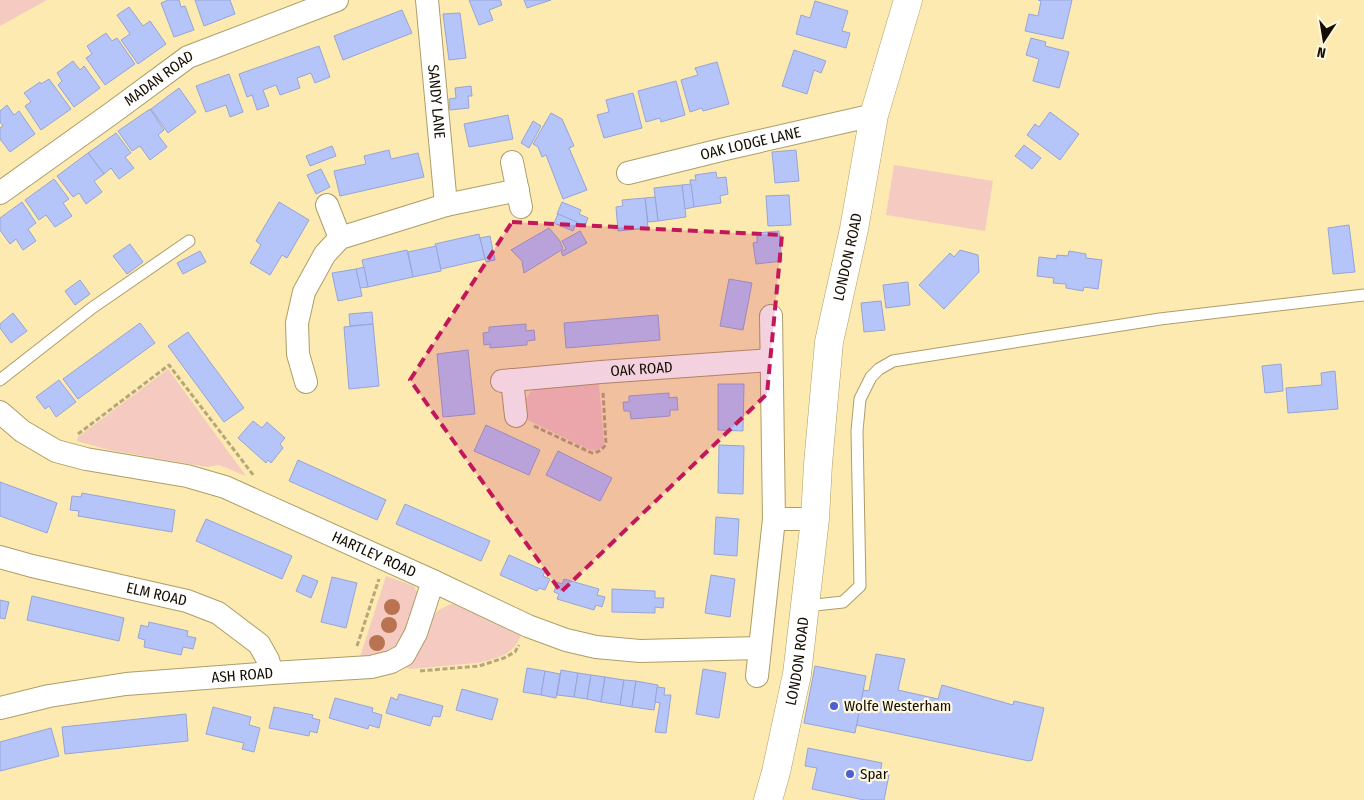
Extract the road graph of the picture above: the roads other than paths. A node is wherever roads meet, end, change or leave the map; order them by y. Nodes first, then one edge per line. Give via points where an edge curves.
1 (337, 0) edge
2 (427, 0) edge
3 (908, 0) edge
4 (874, 115) junction
5 (512, 162) dead end
6 (628, 173) dead end
7 (0, 193) edge
8 (328, 205) dead end
9 (446, 205) junction
10 (340, 238) junction
11 (189, 241) dead end
12 (1364, 295) edge
13 (771, 316) dead end
14 (771, 360) junction
15 (0, 380) edge
16 (306, 382) dead end
17 (0, 412) edge
18 (516, 416) road end
19 (774, 519) junction
20 (815, 519) junction
21 (8, 566) edge
22 (433, 581) junction
23 (806, 606) junction
24 (760, 648) junction
25 (272, 673) junction
26 (757, 676) dead end
27 (0, 708) edge
28 (768, 800) edge

1 - 7 street, MADAN ROAD via 188,57
2 - 9 street, SANDY LANE
3 - 4 street, LONDON ROAD
4 - 6 street, OAK LODGE LANE
4 - 20 street, LONDON ROAD via 829,342
5 - 9 street via 519,199
8 - 10 street
9 - 10 street
10 - 16 street via 325,254 304,292 297,323 298,354
11 - 15 lane via 92,308
12 - 23 lane via 1160,319 893,361 871,377 860,399 857,431 860,586 843,602
13 - 14 street
14 - 18 street, OAK ROAD via 507,380
14 - 19 street
17 - 22 street, HARTLEY ROAD via 22,431 56,451 187,476 225,487
19 - 20 street
19 - 24 street
20 - 23 street, LONDON ROAD
21 - 25 street, ELM ROAD via 187,601 218,613 259,644
22 - 24 street, HARTLEY ROAD via 528,626 581,644 640,651
22 - 25 street, ASH ROAD via 416,634 404,655 371,668
23 - 28 street, LONDON ROAD via 797,674
24 - 26 street
25 - 27 street, ASH ROAD via 126,684 49,696

